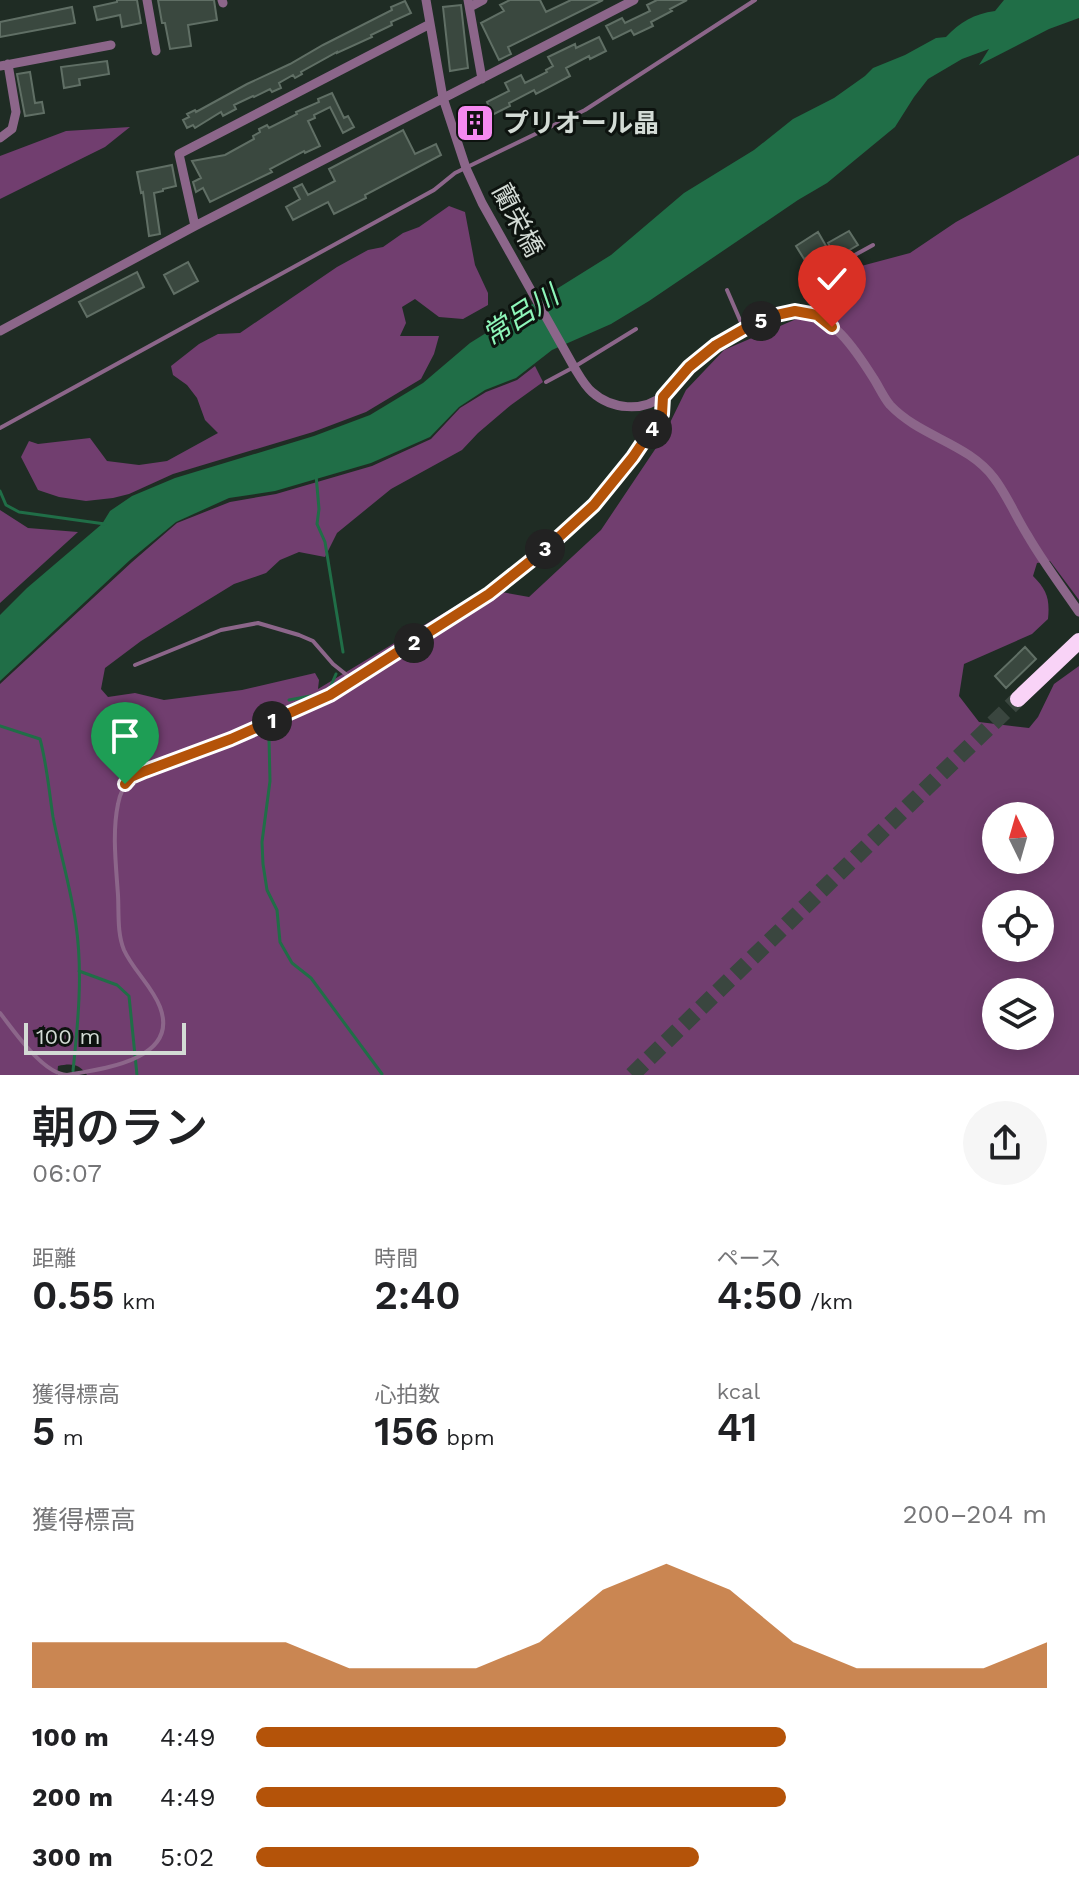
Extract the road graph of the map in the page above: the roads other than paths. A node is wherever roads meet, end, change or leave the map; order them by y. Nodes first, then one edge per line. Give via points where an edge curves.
1 (147, 0) edge
2 (426, 0) edge
3 (483, 0) edge
4 (634, 0) edge
5 (755, 0) edge
6 (469, 4) edge
7 (430, 24) junction
8 (111, 45) dead end
9 (156, 51) dead end
10 (4, 65) edge
11 (482, 79) junction
12 (443, 98) junction
13 (0, 138) edge
14 (466, 168) junction
15 (195, 226) junction
16 (873, 245) dead end
17 (727, 290) dead end
18 (817, 315) junction
19 (636, 329) dead end
20 (744, 329) junction
21 (0, 331) edge
22 (572, 365) junction
23 (546, 382) dead end
24 (663, 397) junction
25 (0, 428) edge
26 (1079, 612) edge
27 (1079, 642) edge
28 (135, 665) dead end
29 (357, 678) junction
30 (1018, 699) tunnel mouth
31 (231, 739) joint
32 (0, 1013) edge

1 - 9 street
2 - 7 street, 蘭栄橋
3 - 6 street
4 - 11 street
5 - 14 lane via 585,110
6 - 11 street
7 - 12 street, 蘭栄橋
7 - 15 street via 179,154
8 - 10 street
10 - 13 street via 16,112 12,129
11 - 12 street
12 - 14 street, 蘭栄橋
12 - 15 street
14 - 22 street, 蘭栄橋
14 - 25 lane
15 - 21 street
16 - 18 lane via 833,267
17 - 20 lane
18 - 20 street via 795,311
18 - 26 street via 847,341 890,405 915,425 975,457 995,479
19 - 22 lane
20 - 24 street via 689,367
22 - 23 lane
22 - 24 street, 蘭栄橋 via 605,402 642,407
24 - 29 street via 662,414 594,505 489,594
27 - 30 highway
28 - 29 lane via 221,630 258,623 313,641 333,664
29 - 31 street
31 - 32 lane via 131,777 118,801 115,873 120,938 160,1006 164,1028 157,1042 117,1066 59,1074

